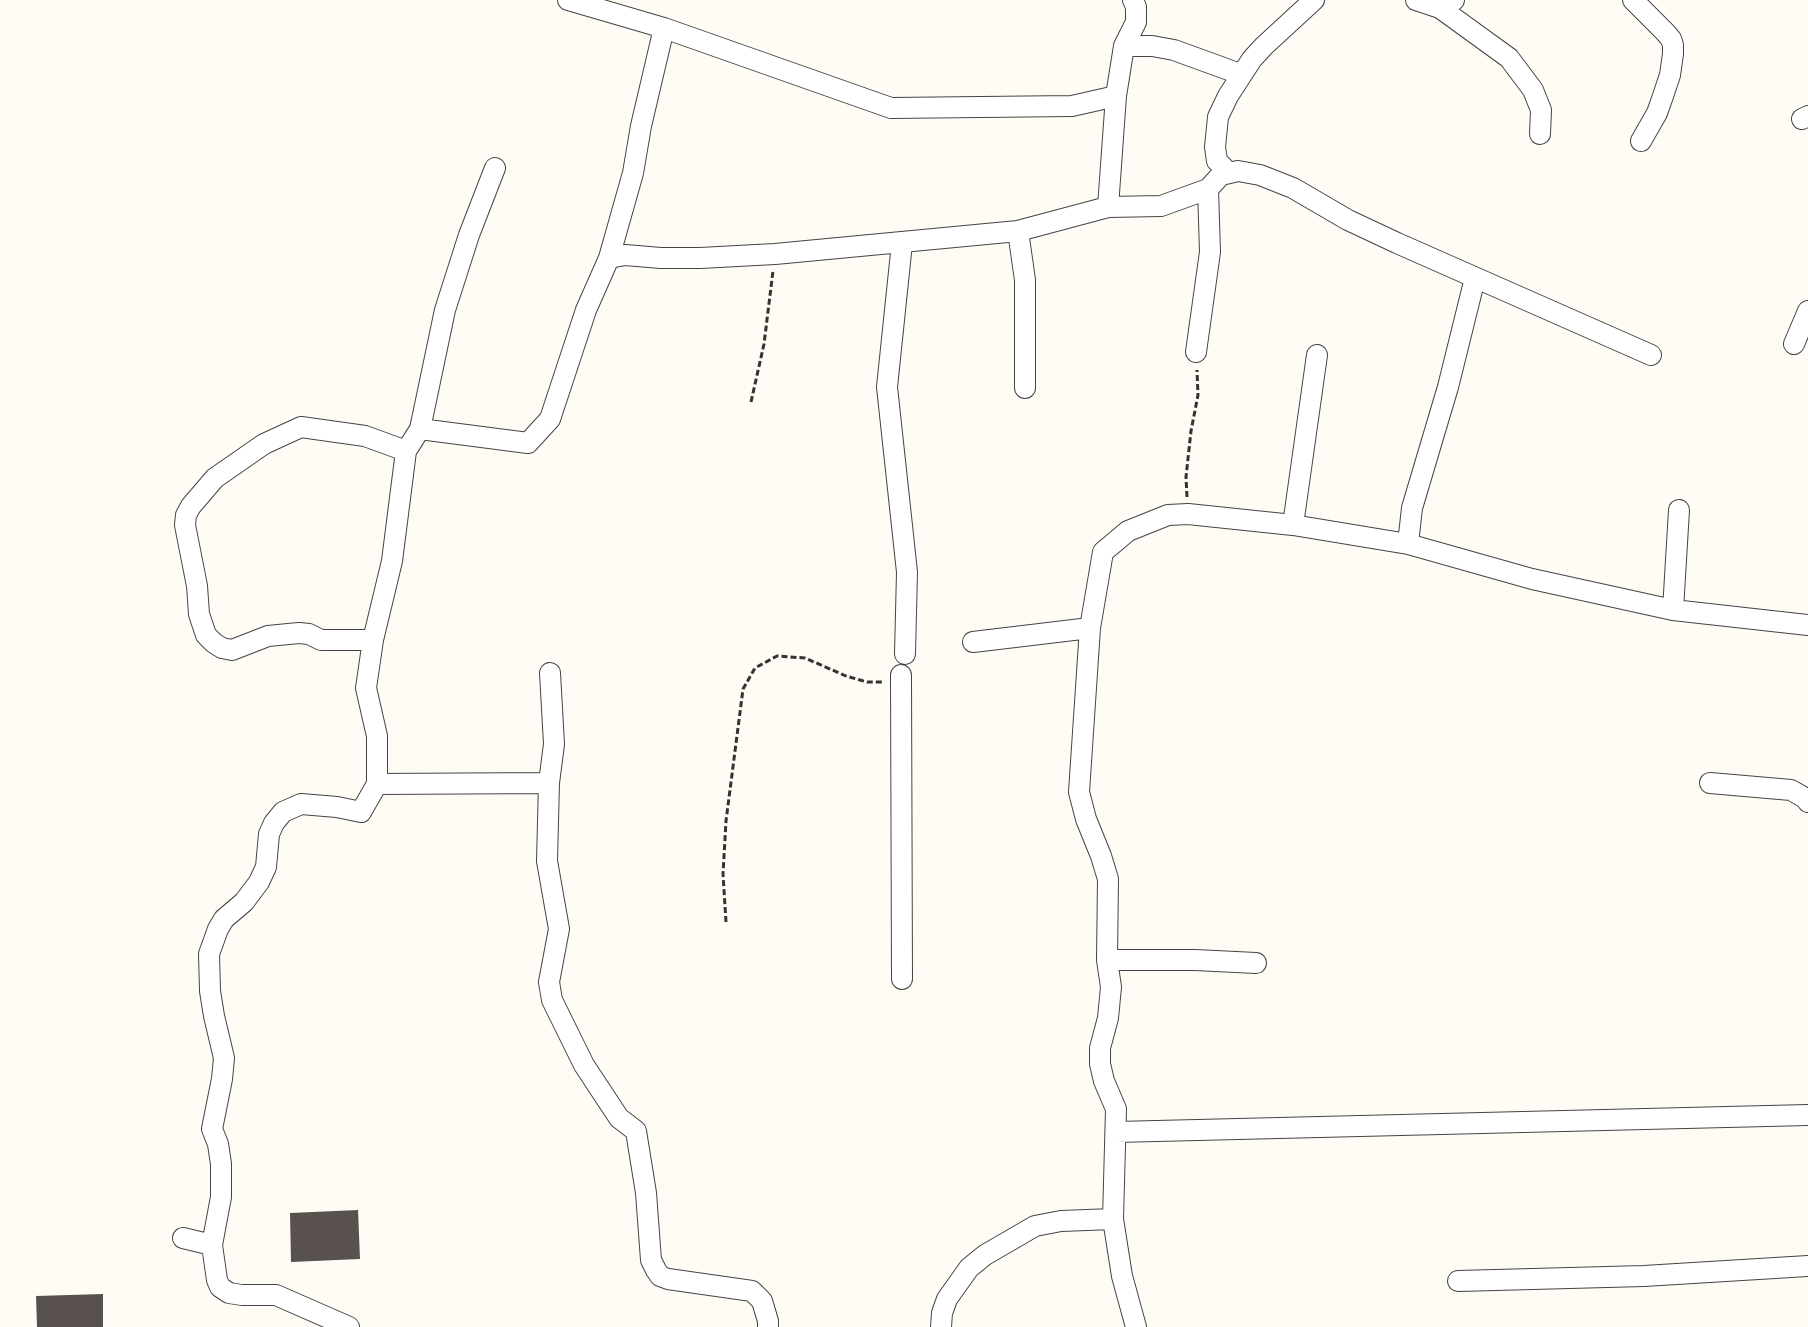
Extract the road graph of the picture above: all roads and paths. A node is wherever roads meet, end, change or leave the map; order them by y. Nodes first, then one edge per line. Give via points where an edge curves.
1 (568, 0) edge
2 (1133, 0) edge
3 (1314, 0) edge
4 (1416, 0) edge
5 (1633, 0) edge
6 (1447, 4) edge
7 (664, 28) junction
8 (1124, 46) junction
9 (1240, 74) junction
10 (1116, 96) junction
11 (1540, 134) dead end
12 (1641, 141) dead end
13 (495, 168) dead end
14 (1228, 172) junction
15 (1208, 189) junction
16 (1108, 207) junction
17 (1018, 231) junction
18 (902, 243) junction
19 (775, 254) junction
20 (609, 258) junction
21 (1475, 278) junction
22 (1808, 311) edge
23 (1794, 344) dead end
24 (1196, 352) joint
25 (1650, 355) dead end
26 (1317, 356) dead end
27 (1025, 388) dead end
28 (751, 402) dead end
29 (420, 429) junction
30 (406, 451) junction
31 (1679, 510) dead end
32 (1188, 514) junction
33 (1293, 525) junction
34 (1408, 544) junction
35 (1673, 610) junction
36 (1808, 625) edge
37 (1090, 628) junction
38 (373, 640) junction
39 (973, 642) dead end
40 (905, 654) dead end
41 (550, 673) dead end
42 (902, 675) joint
43 (549, 783) junction
44 (1710, 783) dead end
45 (377, 784) junction
46 (1808, 802) edge
47 (726, 922) dead end
48 (1107, 960) junction
49 (1256, 963) dead end
50 (902, 979) dead end
51 (1808, 1115) edge
52 (1116, 1132) junction
53 (1113, 1219) junction
54 (183, 1238) dead end
55 (212, 1245) junction
56 (1808, 1266) edge
57 (1458, 1281) dead end
58 (349, 1327) edge
59 (768, 1327) edge
60 (941, 1327) edge
61 (1136, 1327) edge

1 - 7 street
2 - 8 street via 1136,22
3 - 9 street
4 - 6 street
5 - 12 street via 1673,45 1663,96
6 - 11 street via 1509,58 1533,90 1541,110
7 - 10 street via 891,108 1072,106
7 - 20 street via 633,173
8 - 9 street via 1152,45 1174,50
8 - 10 street
9 - 14 street via 1218,117 1216,133 1217,161
10 - 16 street
13 - 29 street via 445,310
14 - 15 street
14 - 21 street via 1260,175 1293,188 1348,220
15 - 16 street via 1161,206
15 - 24 street via 1209,252
16 - 17 street
17 - 18 street
17 - 27 street via 1025,280
18 - 19 street
18 - 40 street via 887,387 907,572
19 - 20 street
19 - 28 path via 764,344
20 - 29 street via 586,310 550,419 528,443
21 - 25 street
21 - 34 street via 1412,508
22 - 23 street
24 - 32 path via 1198,395 1186,477
26 - 33 street
29 - 30 street
30 - 38 street via 392,561
30 - 38 street via 365,436 302,428 264,444 228,468 215,478 186,515 199,614 206,635 214,643 232,650 268,636 299,633 321,640
31 - 35 street
32 - 33 street
32 - 37 street via 1168,515 1128,531 1103,552
33 - 34 street
34 - 35 street via 1532,579
35 - 36 street
37 - 39 street
37 - 48 street via 1078,792 1108,879
38 - 45 street via 366,688 377,736
41 - 43 street via 554,744
42 - 47 path via 887,682 867,682 805,658 777,656 754,668 743,688 726,822
42 - 50 street
43 - 45 street
43 - 59 street via 548,861 559,929 549,982 552,1000 584,1065 619,1118 636,1131 651,1260 660,1276 668,1279 752,1291 762,1301
44 - 46 street via 1791,790
45 - 55 street via 361,812 301,804 283,812 269,834 266,867 259,882 224,919 208,954 210,991 224,1058 212,1129 221,1164 221,1197
48 - 49 street
48 - 52 street via 1112,987 1100,1064 1116,1109
51 - 52 street
52 - 53 street
53 - 60 street via 1035,1226 985,1255 969,1268 947,1299
53 - 61 street via 1122,1276
54 - 55 street
55 - 58 street via 217,1280 229,1293 276,1295
56 - 57 street

